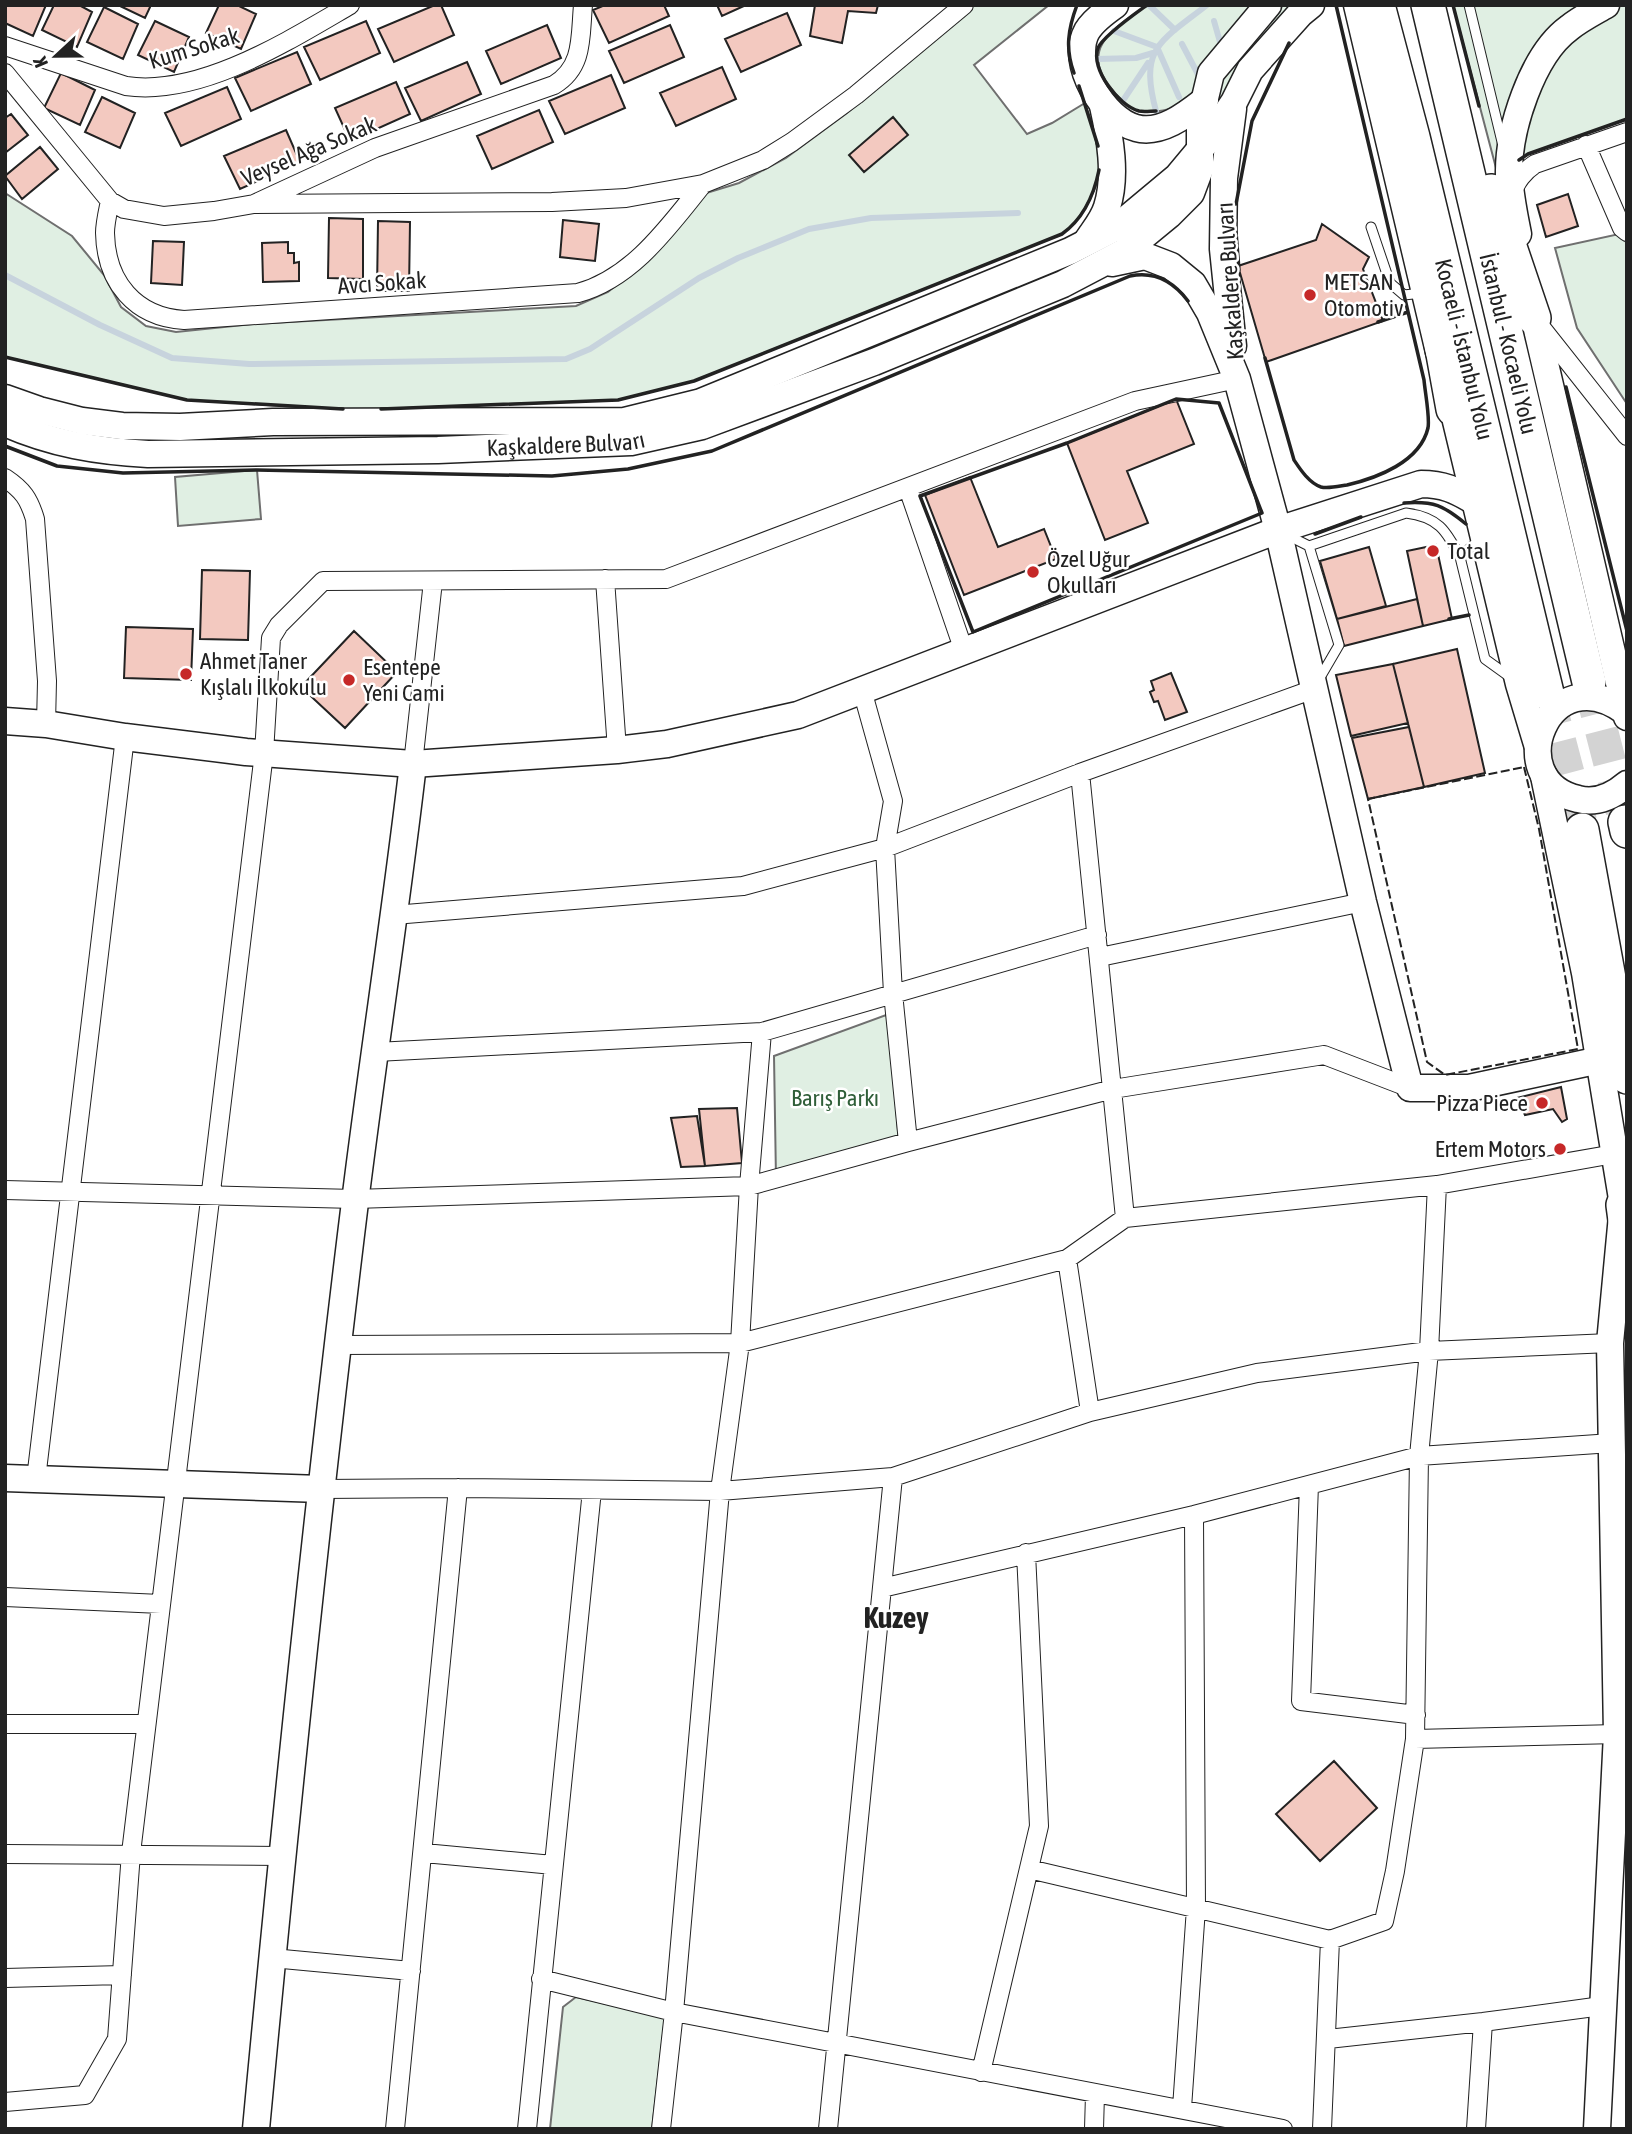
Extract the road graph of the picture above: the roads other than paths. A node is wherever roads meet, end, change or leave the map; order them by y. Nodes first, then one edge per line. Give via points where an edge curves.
1 (350, 5) edge
2 (583, 5) edge
3 (964, 5) edge
4 (1115, 5) edge
5 (1268, 5) edge
6 (1311, 5) edge
7 (1428, 5) edge
8 (1469, 5) edge
9 (1606, 5) edge
10 (1369, 11) edge
11 (5, 46) edge
12 (5, 73) edge
13 (1205, 100) junction
14 (1234, 102) junction
15 (1102, 106) junction
16 (1627, 132) edge
17 (1586, 145) junction
18 (1200, 149) junction
19 (1510, 183) junction
20 (703, 184) junction
21 (110, 201) junction
22 (254, 204) junction
23 (1371, 226) dead end
24 (1627, 232) edge
25 (1093, 254) junction
26 (1424, 293) junction
27 (1534, 318) junction
28 (1237, 379) junction
29 (5, 398) edge
30 (1453, 409) junction
31 (5, 423) edge
32 (1627, 436) edge
33 (5, 478) edge
34 (908, 488) junction
35 (1474, 501) junction
36 (1278, 530) junction
37 (1483, 536) junction
38 (1308, 547) junction
39 (1460, 557) junction
40 (606, 579) junction
41 (433, 580) junction
42 (964, 651) junction
43 (1610, 674) edge
44 (1533, 688) junction
45 (1314, 689) junction
46 (862, 690) junction
47 (1626, 714) edge
48 (5, 721) edge
49 (46, 724) junction
50 (125, 737) junction
51 (1537, 744) junction
52 (617, 750) junction
53 (264, 753) junction
54 (413, 764) junction
55 (1080, 773) junction
56 (1544, 776) junction
57 (1627, 784) edge
58 (1582, 830) tunnel mouth
59 (886, 848) junction
60 (1363, 902) junction
61 (394, 915) junction
62 (1097, 935) junction
63 (1100, 957) junction
64 (893, 993) junction
65 (762, 1032) junction
66 (376, 1052) junction
67 (1614, 1068) edge
68 (1410, 1088) junction
69 (1113, 1089) junction
70 (908, 1142) junction
71 (1614, 1154) junction
72 (1437, 1185) junction
73 (749, 1186) junction
74 (5, 1190) edge
75 (71, 1192) junction
76 (212, 1197) junction
77 (355, 1199) junction
78 (1125, 1217) junction
79 (1625, 1220) edge
80 (1067, 1259) junction
81 (740, 1343) junction
82 (1610, 1343) junction
83 (338, 1345) junction
84 (1429, 1351) junction
85 (1090, 1412) junction
86 (1612, 1443) junction
87 (1419, 1456) junction
88 (5, 1478) edge
89 (893, 1478) junction
90 (36, 1479) junction
91 (175, 1484) junction
92 (1309, 1485) junction
93 (458, 1488) junction
94 (321, 1489) junction
95 (592, 1490) junction
96 (720, 1491) junction
97 (1194, 1515) junction
98 (1026, 1553) junction
99 (882, 1588) junction
100 (5, 1597) edge
101 (161, 1604) junction
102 (1416, 1715) junction
103 (5, 1724) edge
104 (146, 1724) junction
105 (1617, 1734) junction
106 (1415, 1739) junction
107 (131, 1853) junction
108 (424, 1853) junction
109 (5, 1854) edge
110 (282, 1856) junction
111 (553, 1865) junction
112 (1029, 1869) junction
113 (1196, 1909) junction
114 (1331, 1940) junction
115 (272, 1958) junction
116 (411, 1971) junction
117 (122, 1975) junction
118 (5, 1978) edge
119 (541, 1979) junction
120 (1602, 2006) junction
121 (674, 2012) junction
122 (1483, 2022) junction
123 (1328, 2039) junction
124 (837, 2043) junction
125 (981, 2072) junction
126 (1095, 2094) junction
127 (5, 2102) edge
128 (1182, 2108) junction
129 (256, 2129) edge
130 (395, 2129) edge
131 (527, 2129) edge
132 (661, 2129) edge
133 (828, 2129) edge
134 (1094, 2129) edge
135 (1283, 2129) edge
136 (1322, 2129) edge
137 (1476, 2129) edge
138 (1597, 2129) edge

1 - 11 street, Kum Sokak via 218,72 146,89
2 - 22 street, Veysel Ağa Sokak via 574,69 566,78 375,148
3 - 20 street via 792,142 752,165
4 - 15 main road via 1087,32 1082,54
5 - 13 main road, Kaşkaldere Bulvarı via 1211,73
6 - 14 main road, Kaşkaldere Bulvarı via 1250,69
7 - 27 highway
7 - 43 highway, İstanbul - Kocaeli Yolu
8 - 19 lane
9 - 19 main road via 1567,29 1543,55 1514,131
10 - 26 main road
10 - 30 highway
10 - 44 highway, Kocaeli - İstanbul Yolu via 1416,151
12 - 21 street
13 - 15 main road via 1170,124 1138,129
13 - 18 main road, Kaşkaldere Bulvarı
14 - 18 main road, Kaşkaldere Bulvarı
14 - 28 main road, Kaşkaldere Bulvarı via 1224,178 1223,249
15 - 25 main road via 1111,179
16 - 17 street
17 - 19 street via 1526,170
17 - 24 street
18 - 25 main road, Kaşkaldere Bulvarı via 1200,169 1191,193 1169,215 1124,252
19 - 27 main road
20 - 21 street, Avcı Sokak via 665,232 622,271 578,293 184,320 150,313 123,289 107,253
20 - 22 street via 626,198 552,202
21 - 22 street, Veysel Ağa Sokak via 124,209 164,216
23 - 26 lane via 1390,284 1404,295
25 - 28 main road, Kaşkaldere Bulvarı via 1145,256 1171,266 1193,284
25 - 29 main road, Kaşkaldere Bulvarı via 701,402 624,421 122,426 82,421
25 - 31 main road, Kaşkaldere Bulvarı via 1063,284 874,362 702,426 631,442 148,454 64,445
26 - 30 main road
27 - 32 street
27 - 43 main road
28 - 34 street via 1135,401
28 - 36 main road
30 - 35 main road
33 - 49 street via 23,491 35,519
34 - 40 street via 666,579
34 - 42 street
35 - 36 main road via 1454,488 1421,484
35 - 37 main road
36 - 38 lane
36 - 42 main road
36 - 45 main road
37 - 39 lane
37 - 44 main road
38 - 39 lane via 1406,513 1434,520 1449,535
38 - 45 lane via 1339,645
39 - 44 lane via 1485,659
40 - 41 street
40 - 52 street
41 - 53 street via 323,581 287,617 271,638
41 - 54 street
42 - 46 main road
43 - 47 main road
44 - 51 main road
45 - 55 street
45 - 60 main road
46 - 52 main road via 798,715 667,744
46 - 59 street via 893,801
47 - 51 main road via 1612,702 1596,697 1572,700 1550,713
48 - 49 main road
49 - 50 main road
50 - 53 main road
50 - 75 street
51 - 56 main road
52 - 54 main road
53 - 54 main road
53 - 76 street
54 - 61 main road
55 - 59 street
55 - 62 street
56 - 57 main road via 1562,793 1585,801 1602,799
56 - 67 main road via 1585,973
58 - 67 highway
59 - 61 street via 743,887
59 - 64 street
60 - 63 street
60 - 68 main road
61 - 66 main road
62 - 63 street
62 - 64 street
63 - 69 street
64 - 65 street
64 - 70 street
65 - 66 street
65 - 73 street
66 - 77 main road
67 - 68 main road via 1469,1088
67 - 71 main road
68 - 69 street via 1324,1055
69 - 70 street
69 - 78 street
70 - 73 street
71 - 72 street
71 - 79 main road
72 - 78 street
72 - 84 street
73 - 77 street
73 - 81 street
74 - 75 street
75 - 76 street
75 - 90 street
76 - 77 street
76 - 91 street
77 - 83 main road
78 - 80 street
79 - 82 main road
80 - 81 street
80 - 85 street
81 - 83 street
81 - 96 street
82 - 84 street
82 - 86 main road
83 - 94 main road
84 - 85 street via 1257,1373
84 - 87 street
85 - 89 street
86 - 87 street
86 - 105 main road
87 - 92 street
87 - 102 street
88 - 90 main road
89 - 96 street
89 - 99 street
90 - 91 main road
91 - 94 main road
91 - 101 street
92 - 97 street
92 - 102 street via 1301,1701
93 - 94 street
93 - 95 street
93 - 108 street
94 - 110 main road
95 - 96 street
95 - 111 street
96 - 121 street
97 - 98 street
97 - 113 street
98 - 99 street
98 - 112 street via 1040,1826
99 - 124 street
100 - 101 street
101 - 104 street
102 - 106 street
103 - 104 street
104 - 107 street
105 - 106 street
105 - 120 main road
106 - 114 street via 1384,1921
107 - 109 street
107 - 110 street
107 - 117 street
108 - 111 street
108 - 116 street
110 - 115 main road
111 - 119 street
112 - 113 street
112 - 125 street
113 - 114 street
113 - 128 street
114 - 123 street
115 - 116 street
115 - 129 main road
116 - 130 street
117 - 118 street
117 - 127 street via 117,2039 85,2095
119 - 121 street
119 - 131 street
120 - 122 street
120 - 138 main road
121 - 124 street
121 - 132 street
122 - 123 street
122 - 137 street
123 - 136 street
124 - 125 street
124 - 133 street
125 - 126 street
126 - 128 street
126 - 134 street
128 - 135 street

